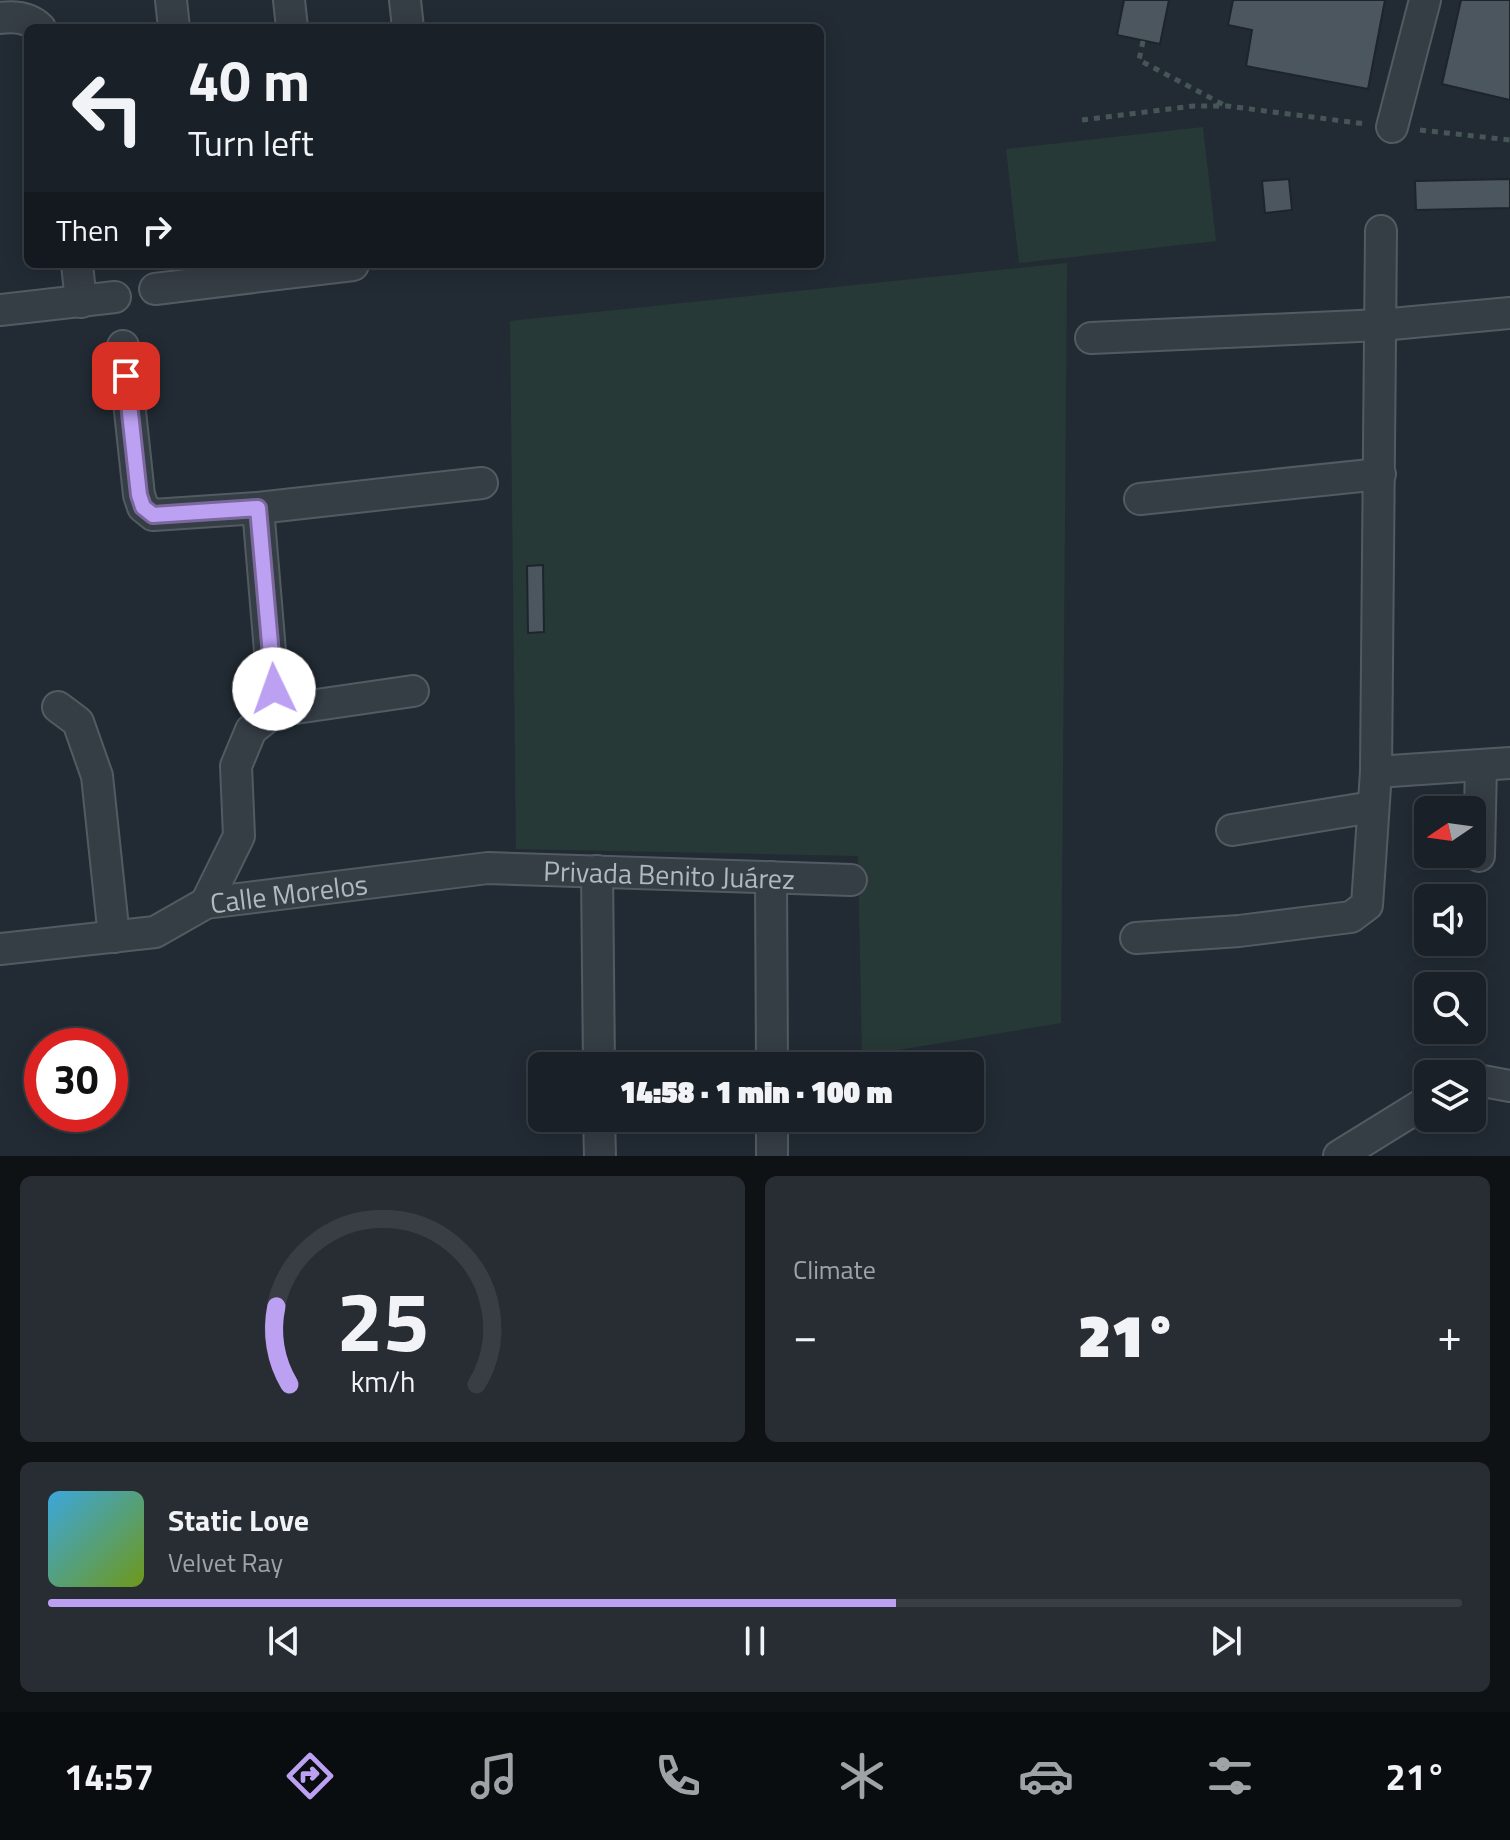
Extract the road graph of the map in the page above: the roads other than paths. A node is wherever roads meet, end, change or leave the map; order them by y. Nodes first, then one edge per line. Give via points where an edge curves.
1 (171, 0) edge
2 (289, 0) edge
3 (405, 0) edge
4 (1425, 0) edge
5 (0, 18) edge
6 (37, 24) edge
7 (174, 24) edge
8 (292, 24) edge
9 (408, 24) edge
10 (1392, 127) road end
11 (1381, 231) dead end
12 (77, 268) edge
13 (296, 268) edge
14 (197, 274) edge
15 (155, 289) dead end
16 (115, 297) dead end
17 (81, 302) junction
18 (0, 310) edge
19 (1510, 313) edge
20 (1381, 325) junction
21 (1091, 338) dead end
22 (123, 346) dead end
23 (1380, 474) junction
24 (482, 483) dead end
25 (1140, 499) dead end
26 (258, 508) junction
27 (413, 691) dead end
28 (58, 707) dead end
29 (275, 711) junction
30 (1495, 765) edge
31 (1376, 772) junction
32 (1372, 807) junction
33 (1486, 816) edge
34 (1232, 830) dead end
35 (488, 868) joint
36 (597, 871) junction
37 (771, 877) junction
38 (851, 880) dead end
39 (206, 903) junction
40 (114, 937) junction
41 (1136, 938) dead end
42 (0, 949) edge
43 (599, 1052) edge
44 (772, 1052) edge
45 (1486, 1082) edge
46 (1510, 1086) edge
47 (1414, 1110) edge
48 (599, 1132) edge
49 (772, 1132) edge
50 (600, 1156) edge
51 (772, 1156) edge
52 (1339, 1156) edge

1 - 7 street
2 - 8 street
3 - 9 street
4 - 10 street
5 - 6 street via 16,16
11 - 20 street
12 - 17 street
13 - 14 street
14 - 15 street
16 - 17 street
17 - 18 street
19 - 20 street
20 - 21 street
20 - 23 street
22 - 26 street via 143,507 153,515
23 - 25 street
23 - 31 street
24 - 26 street
26 - 29 street
27 - 29 street
28 - 40 street via 78,722 97,776
29 - 39 street via 251,730 236,766 239,836
30 - 31 street
30 - 33 street
31 - 32 street
32 - 34 street
32 - 41 street via 1367,905 1351,917
35 - 36 street, Privada Benito Juárez
35 - 39 street, Calle Morelos
36 - 37 street, Privada Benito Juárez
36 - 43 street
37 - 38 street, Privada Benito Juárez
37 - 44 street
39 - 40 street, Calle Morelos via 155,932
40 - 42 street, Calle Morelos
45 - 46 street
47 - 52 street
48 - 50 street
49 - 51 street

